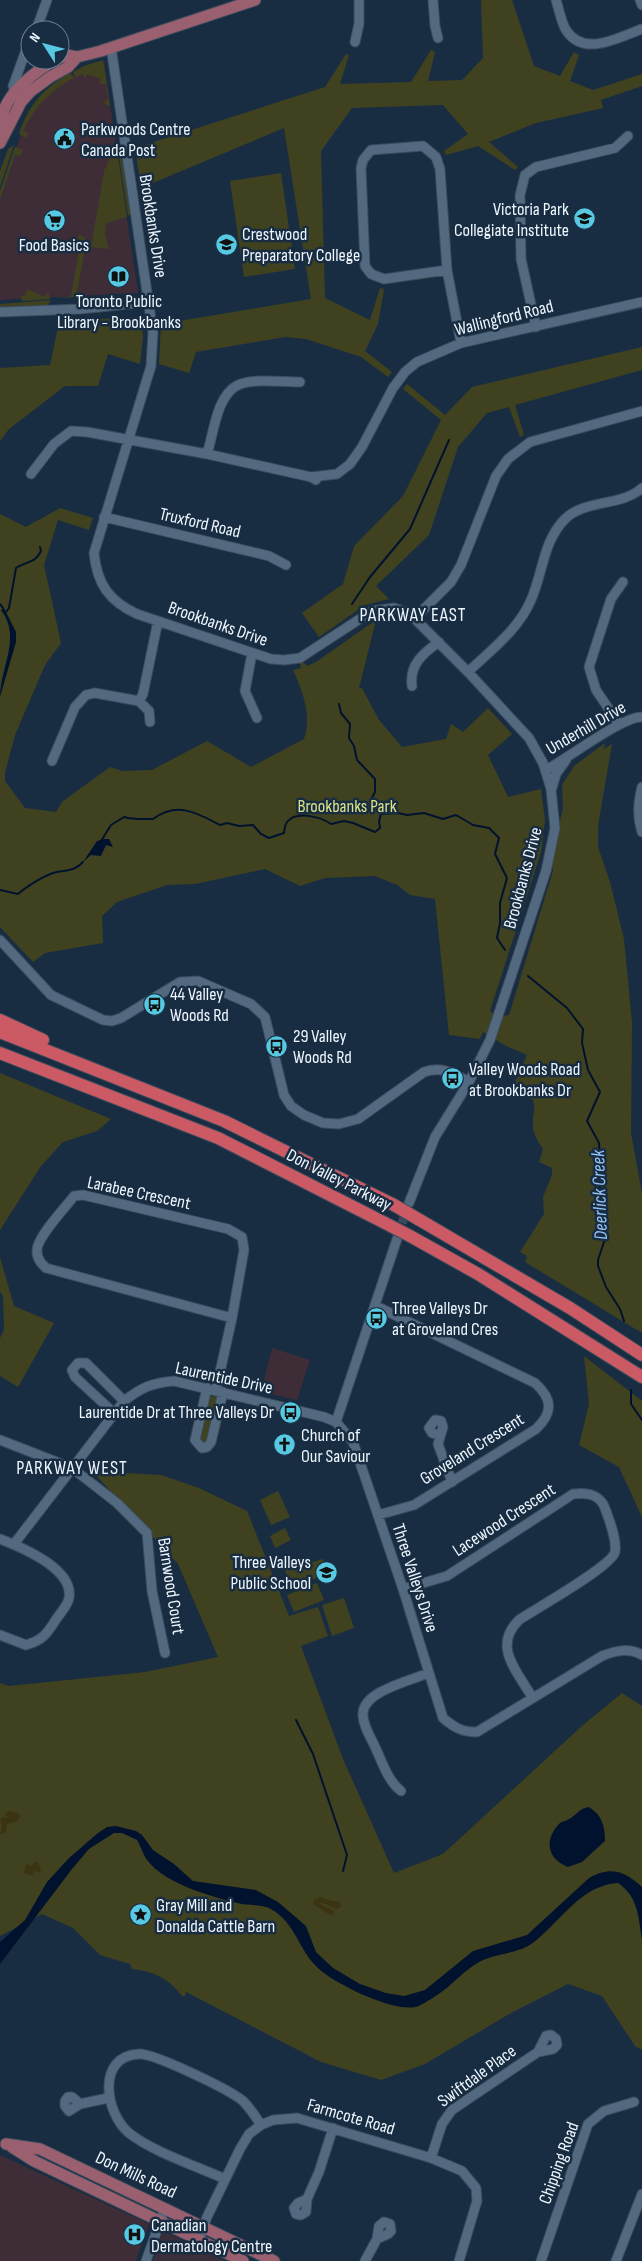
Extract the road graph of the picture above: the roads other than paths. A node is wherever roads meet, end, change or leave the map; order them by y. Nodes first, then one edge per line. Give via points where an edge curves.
1 (47, 0) edge
2 (359, 0) edge
3 (434, 0) edge
4 (556, 0) edge
5 (640, 0) edge
6 (248, 1) edge
7 (642, 5) edge
8 (41, 20) edge
9 (642, 30) edge
10 (438, 38) dead end
11 (355, 42) dead end
12 (111, 47) junction
13 (70, 56) edge
14 (77, 57) junction
15 (20, 67) edge
16 (37, 70) edge
17 (43, 70) edge
18 (15, 92) junction
19 (18, 109) junction
20 (628, 136) dead end
21 (1, 139) edge
22 (447, 270) junction
23 (148, 302) junction
24 (642, 302) edge
25 (0, 312) edge
26 (536, 327) junction
27 (461, 342) junction
28 (300, 382) dead end
29 (642, 411) edge
30 (128, 440) junction
31 (207, 454) junction
32 (31, 474) dead end
33 (642, 488) edge
34 (104, 517) junction
35 (286, 565) dead end
36 (623, 582) dead end
37 (416, 617) junction
38 (158, 621) junction
39 (439, 642) junction
40 (252, 653) junction
41 (468, 672) junction
42 (412, 686) dead end
43 (139, 701) junction
44 (642, 716) edge
45 (257, 718) dead end
46 (150, 722) dead end
47 (620, 724) junction
48 (568, 757) junction
49 (52, 761) dead end
50 (546, 770) junction
51 (642, 787) edge
52 (552, 789) junction
53 (642, 832) edge
54 (0, 940) edge
55 (0, 1020) edge
56 (0, 1032) edge
57 (0, 1055) edge
58 (67, 1057) junction
59 (469, 1082) junction
60 (409, 1203) tunnel mouth
61 (397, 1239) tunnel mouth
62 (376, 1306) junction
63 (232, 1318) junction
64 (642, 1355) edge
65 (642, 1377) edge
66 (216, 1390) junction
67 (124, 1401) junction
68 (114, 1413) junction
69 (336, 1422) junction
70 (439, 1435) dead end
71 (0, 1440) edge
72 (72, 1468) junction
73 (452, 1482) junction
74 (378, 1515) junction
75 (0, 1539) edge
76 (14, 1544) junction
77 (403, 1589) junction
78 (0, 1635) edge
79 (165, 1653) dead end
80 (642, 1655) edge
81 (428, 1673) junction
82 (532, 1697) junction
83 (401, 1792) dead end
84 (538, 2052) dead end
85 (108, 2098) junction
86 (634, 2102) dead end
87 (80, 2104) dead end
88 (261, 2125) junction
89 (333, 2128) junction
90 (3, 2142) edge
91 (431, 2158) junction
92 (225, 2179) junction
93 (642, 2194) edge
94 (307, 2199) dead end
95 (165, 2208) junction
96 (160, 2220) junction
97 (203, 2227) junction
98 (377, 2239) dead end
99 (199, 2240) junction
100 (256, 2257) edge
101 (544, 2260) edge
102 (146, 2261) edge
103 (243, 2261) edge
104 (274, 2261) edge
105 (365, 2261) edge
106 (459, 2261) edge
107 (616, 2261) edge

1 - 8 street
2 - 11 street
3 - 10 street
4 - 9 street via 566,31 582,43 594,46
5 - 7 street
6 - 12 main road
12 - 14 main road
12 - 23 street, Brookbanks Drive
13 - 14 main road
14 - 19 main road via 68,67 31,91
15 - 18 street via 13,86
16 - 18 main road
17 - 19 main road via 18,103
18 - 21 main road via 2,118
19 - 21 main road
20 - 26 street via 614,148 536,167 525,175 520,195 521,259
22 - 22 street via 384,279 372,274 365,266 360,168 371,150 424,146 436,157 440,169
22 - 27 street
23 - 25 street
23 - 30 street, Brookbanks Drive via 153,332 151,366
24 - 26 street, Wallingford Road
26 - 27 street, Wallingford Road
27 - 31 street, Wallingford Road via 417,362 405,372 392,388 362,448 345,469 327,476 311,477
28 - 31 street via 251,382 233,389 220,408
29 - 37 street via 530,442 508,459 496,476 461,565 451,582
30 - 31 street, Wallingford Road
30 - 32 street, Wallingford Road via 71,431 54,444
30 - 34 street, Brookbanks Drive
33 - 41 street via 634,495 574,511 564,520 550,540 531,600 515,627
34 - 35 street, Truxford Road via 269,556
34 - 38 street, Brookbanks Drive via 94,553 98,578 116,603
36 - 47 street via 612,599 589,667 596,690
37 - 39 street, Brookbanks Drive
37 - 40 street, Brookbanks Drive via 394,608 372,611 300,658 272,659
38 - 40 street, Brookbanks Drive
38 - 43 street
39 - 41 street, Brookbanks Drive
39 - 42 street via 414,666
40 - 45 street via 245,691
41 - 50 street, Brookbanks Drive via 529,738
43 - 46 street via 149,711
43 - 49 street via 95,693 86,695 75,707
44 - 47 street, Underhill Drive
47 - 48 street, Underhill Drive
48 - 50 street, Underhill Drive
48 - 52 street via 559,769
50 - 52 street, Brookbanks Drive
51 - 53 street via 638,822
52 - 59 street, Brookbanks Drive via 555,828 546,871 490,1040
54 - 59 street via 51,995 103,1020 120,1018 180,982 198,981 251,1004 265,1017 284,1095 304,1115 323,1123 339,1124 358,1119 434,1068 444,1069
55 - 58 highway via 44,1040
56 - 58 highway, Don Valley Parkway
57 - 65 highway, Don Valley Parkway, bridge via 218,1138 386,1223 478,1274
58 - 64 highway, Don Valley Parkway, bridge via 224,1121 394,1205 564,1304
59 - 60 street, Brookbanks Drive via 435,1137
61 - 62 street
62 - 69 street
62 - 73 street, Groveland Crescent via 535,1383 548,1397 547,1416 536,1429
63 - 63 street, Larabee Crescent via 244,1250 242,1237 228,1229 83,1195 74,1196 36,1249 38,1259 46,1268
63 - 66 street, Larabee Crescent
66 - 66 street via 195,1440 202,1448 211,1442
66 - 67 street, Laurentide Drive via 174,1381 158,1382 140,1388
66 - 69 street, Laurentide Drive
67 - 68 street, Laurentide Drive
67 - 68 street via 86,1363 78,1363 72,1370 75,1377
68 - 72 street, Laurentide Drive
69 - 74 street, Three Valleys Drive via 353,1442
70 - 73 street via 438,1444
71 - 72 street, Barnwood Court
72 - 76 street, Laurentide Drive
72 - 79 street, Barnwood Court via 117,1503 148,1533 152,1591
73 - 74 street, Groveland Crescent via 414,1505
74 - 77 street, Three Valleys Drive
75 - 76 street
76 - 78 street via 59,1572 69,1587 69,1600 44,1637 26,1644
77 - 81 street, Three Valleys Drive
77 - 82 street, Lacewood Crescent via 447,1576 573,1494 589,1492 596,1496 606,1508 614,1538 612,1558 519,1620 507,1635 506,1649
80 - 82 street, Three Valleys Drive via 619,1650 602,1656
81 - 82 street, Three Valleys Drive via 443,1718 463,1732 477,1732
81 - 83 street via 375,1694 367,1701 362,1713 391,1782
84 - 91 street, Swiftdale Place via 452,2110 442,2124
85 - 87 street
85 - 88 street via 108,2083 118,2062 133,2055 148,2055 236,2096 250,2108
85 - 92 street via 127,2131 140,2140
86 - 101 street, Chipping Road via 604,2111 588,2124
88 - 89 street, Farmcote Road via 288,2117
88 - 92 street, Farmcote Road via 245,2141
89 - 91 street, Farmcote Road
89 - 94 street
90 - 95 main road, Don Mills Road via 40,2149
90 - 96 main road, Don Mills Road via 34,2162
91 - 106 street, Farmcote Road via 462,2171 476,2188 476,2208
92 - 97 street, Farmcote Road
93 - 107 street
95 - 96 street
95 - 97 main road, Don Mills Road
96 - 99 main road, Don Mills Road
96 - 102 street
97 - 99 street, Farmcote Road
97 - 100 main road, Don Mills Road
98 - 105 street
99 - 103 main road, Don Mills Road
100 - 104 main road, Don Mills Road

